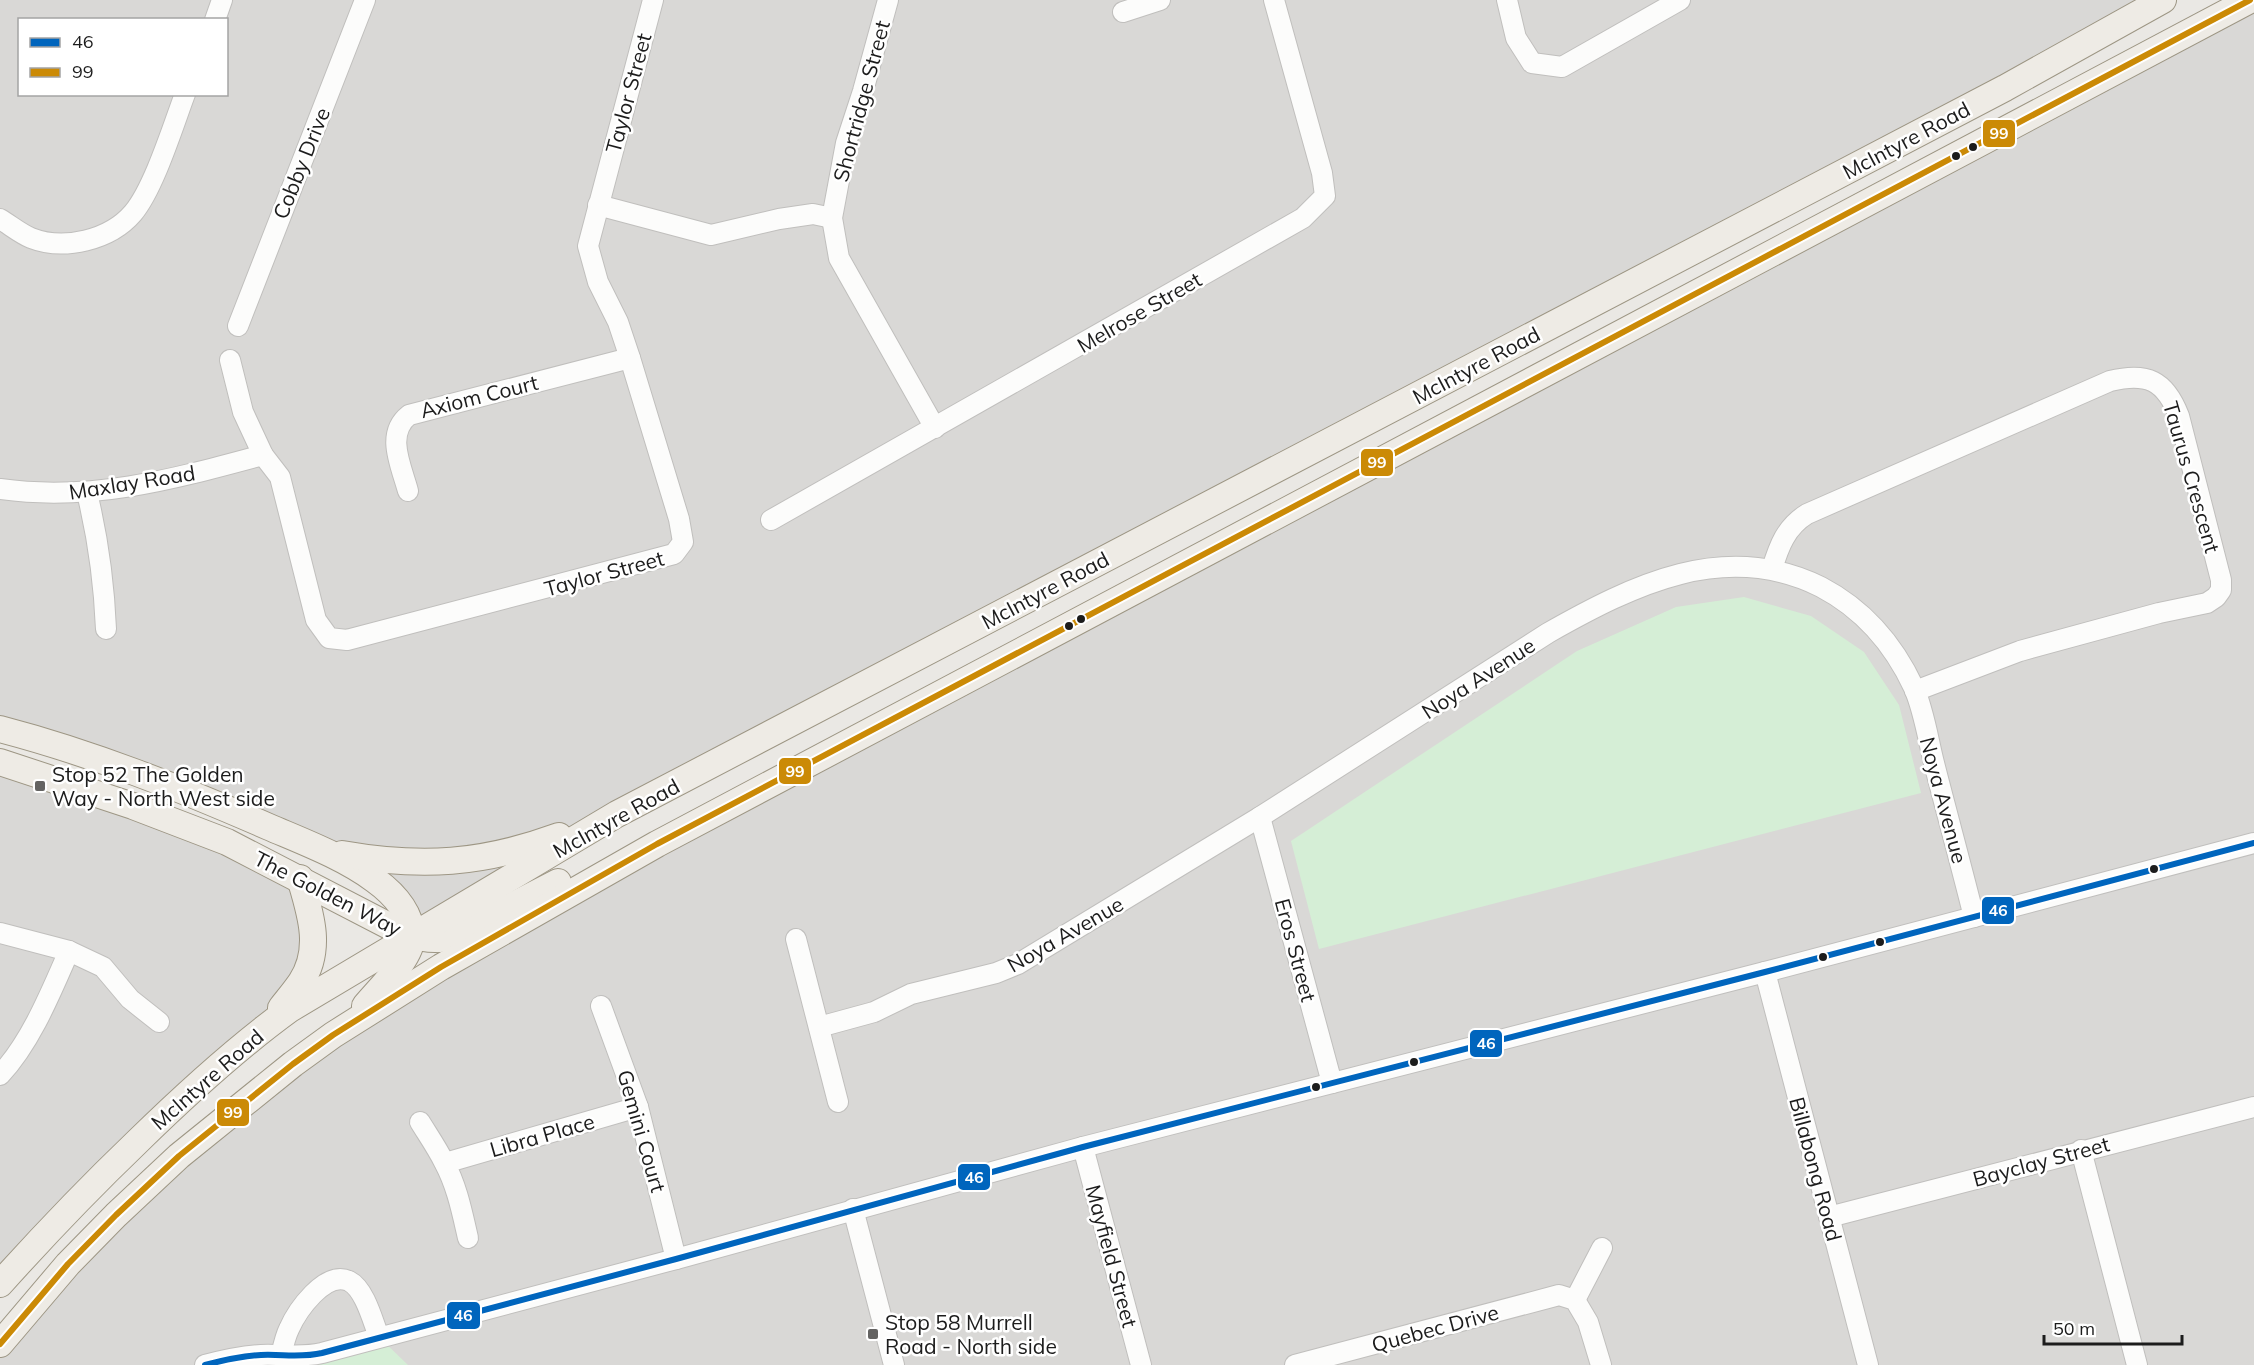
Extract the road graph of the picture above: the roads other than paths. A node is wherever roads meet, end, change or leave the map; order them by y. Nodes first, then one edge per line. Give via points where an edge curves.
1 (222, 0) edge
2 (365, 0) edge
3 (653, 0) edge
4 (888, 0) edge
5 (1160, 0) edge
6 (1274, 0) edge
7 (1507, 0) edge
8 (1680, 0) edge
9 (2250, 0) edge
10 (2161, 1) edge
11 (2254, 11) edge
12 (1123, 12) dead end
13 (2223, 14) junction
14 (215, 18) edge
15 (184, 96) edge
16 (598, 205) junction
17 (832, 218) junction
18 (0, 219) edge
19 (238, 326) dead end
20 (630, 358) junction
21 (230, 360) dead end
22 (935, 428) junction
23 (262, 455) junction
24 (0, 489) edge
25 (408, 491) dead end
26 (87, 493) junction
27 (771, 520) dead end
28 (1772, 569) junction
29 (106, 629) dead end
30 (1915, 691) junction
31 (0, 729) edge
32 (0, 762) edge
33 (617, 814) junction
34 (1260, 816) junction
35 (2254, 843) edge
36 (657, 844) junction
37 (324, 851) junction
38 (300, 878) junction
39 (1974, 917) junction
40 (0, 933) edge
41 (412, 936) junction
42 (796, 939) dead end
43 (69, 951) junction
44 (1766, 972) junction
45 (601, 1006) dead end
46 (159, 1022) dead end
47 (269, 1024) junction
48 (350, 1024) junction
49 (819, 1027) junction
50 (0, 1075) edge
51 (1332, 1083) junction
52 (838, 1102) dead end
53 (638, 1107) junction
54 (2254, 1107) edge
55 (420, 1122) dead end
56 (1083, 1147) junction
57 (2081, 1150) junction
58 (445, 1163) junction
59 (853, 1209) junction
60 (1829, 1217) junction
61 (468, 1238) dead end
62 (1602, 1248) dead end
63 (676, 1259) junction
64 (0, 1284) edge
65 (1575, 1300) junction
66 (379, 1337) junction
67 (0, 1344) edge
68 (281, 1356) junction
69 (205, 1365) edge
70 (894, 1365) edge
71 (1141, 1365) edge
72 (1295, 1365) edge
73 (1601, 1365) edge
74 (1868, 1365) edge
75 (2137, 1365) edge

1 - 14 street
2 - 19 street, Cobby Drive
3 - 16 street, Taylor Street
4 - 17 street, Shortridge Street via 846,142
5 - 12 street
6 - 22 street, Melrose Street via 1325,196 1303,218
7 - 8 street via 1516,38 1532,63 1562,67
9 - 13 main road, McIntyre Road
10 - 33 main road, McIntyre Road via 1984,99
11 - 13 main road
13 - 36 main road, McIntyre Road
15 - 18 street via 149,186 133,213 105,235 57,243 31,238
16 - 17 street via 711,236 779,219 813,214
16 - 20 street, Taylor Street via 588,246 598,282
17 - 22 street, Shortridge Street via 839,258
20 - 23 street, Taylor Street via 683,542 674,554 640,563 347,640 329,638 316,620 280,477
20 - 25 street, Axiom Court via 409,415 398,427 395,446
21 - 23 street, Taylor Street via 243,412
22 - 27 street, Melrose Street
23 - 26 street, Maxlay Road via 174,479
24 - 26 street, Maxlay Road via 33,494
26 - 29 street via 98,538
28 - 30 street, Noya Avenue via 1802,578 1858,610 1890,647
28 - 30 street, Taurus Crescent via 1784,537 1807,514 2110,381 2144,378 2165,389 2179,416 2222,580 2216,597 2196,607 2159,613 2012,653
28 - 34 street, Noya Avenue via 1726,566 1688,572 1648,583 1592,608
30 - 39 street, Noya Avenue
31 - 37 main road, The Golden Way via 106,762 207,800
32 - 38 main road, The Golden Way via 181,823
33 - 37 main road via 524,849 486,858 414,863
33 - 41 main road, McIntyre Road
34 - 49 street, Noya Avenue via 1018,964 911,994 874,1012
34 - 51 street, Eros Street
35 - 39 street
36 - 41 main road via 595,862 454,936 442,940
36 - 48 main road, McIntyre Road via 441,967
37 - 41 main road, The Golden Way via 374,879 390,893 409,919
38 - 41 main road, The Golden Way
38 - 47 main road via 314,933 313,953 302,981
39 - 44 street
40 - 43 street
41 - 47 main road, McIntyre Road
41 - 48 main road via 399,965
42 - 49 street
43 - 46 street via 103,967 130,999
43 - 50 street via 44,1009
44 - 51 street
44 - 60 street, Billabong Road
45 - 53 street, Gemini Court
47 - 64 main road, McIntyre Road via 187,1093 79,1197
48 - 67 main road, McIntyre Road via 293,1064 180,1156 68,1264
49 - 52 street
51 - 56 street
53 - 58 street, Libra Place
53 - 63 street, Gemini Court
54 - 57 street, Bayclay Street
55 - 58 street
56 - 59 street
56 - 71 street, Mayfield Street
57 - 60 street, Bayclay Street
57 - 75 street
58 - 61 street via 458,1193
59 - 63 street
59 - 70 street
60 - 74 street, Billabong Road
62 - 65 street
63 - 66 street
65 - 72 street, Quebec Drive via 1559,1295
65 - 73 street via 1588,1322
66 - 68 street via 306,1357
66 - 68 street via 357,1288 340,1279 321,1286 312,1295 288,1330
68 - 69 street via 234,1358

